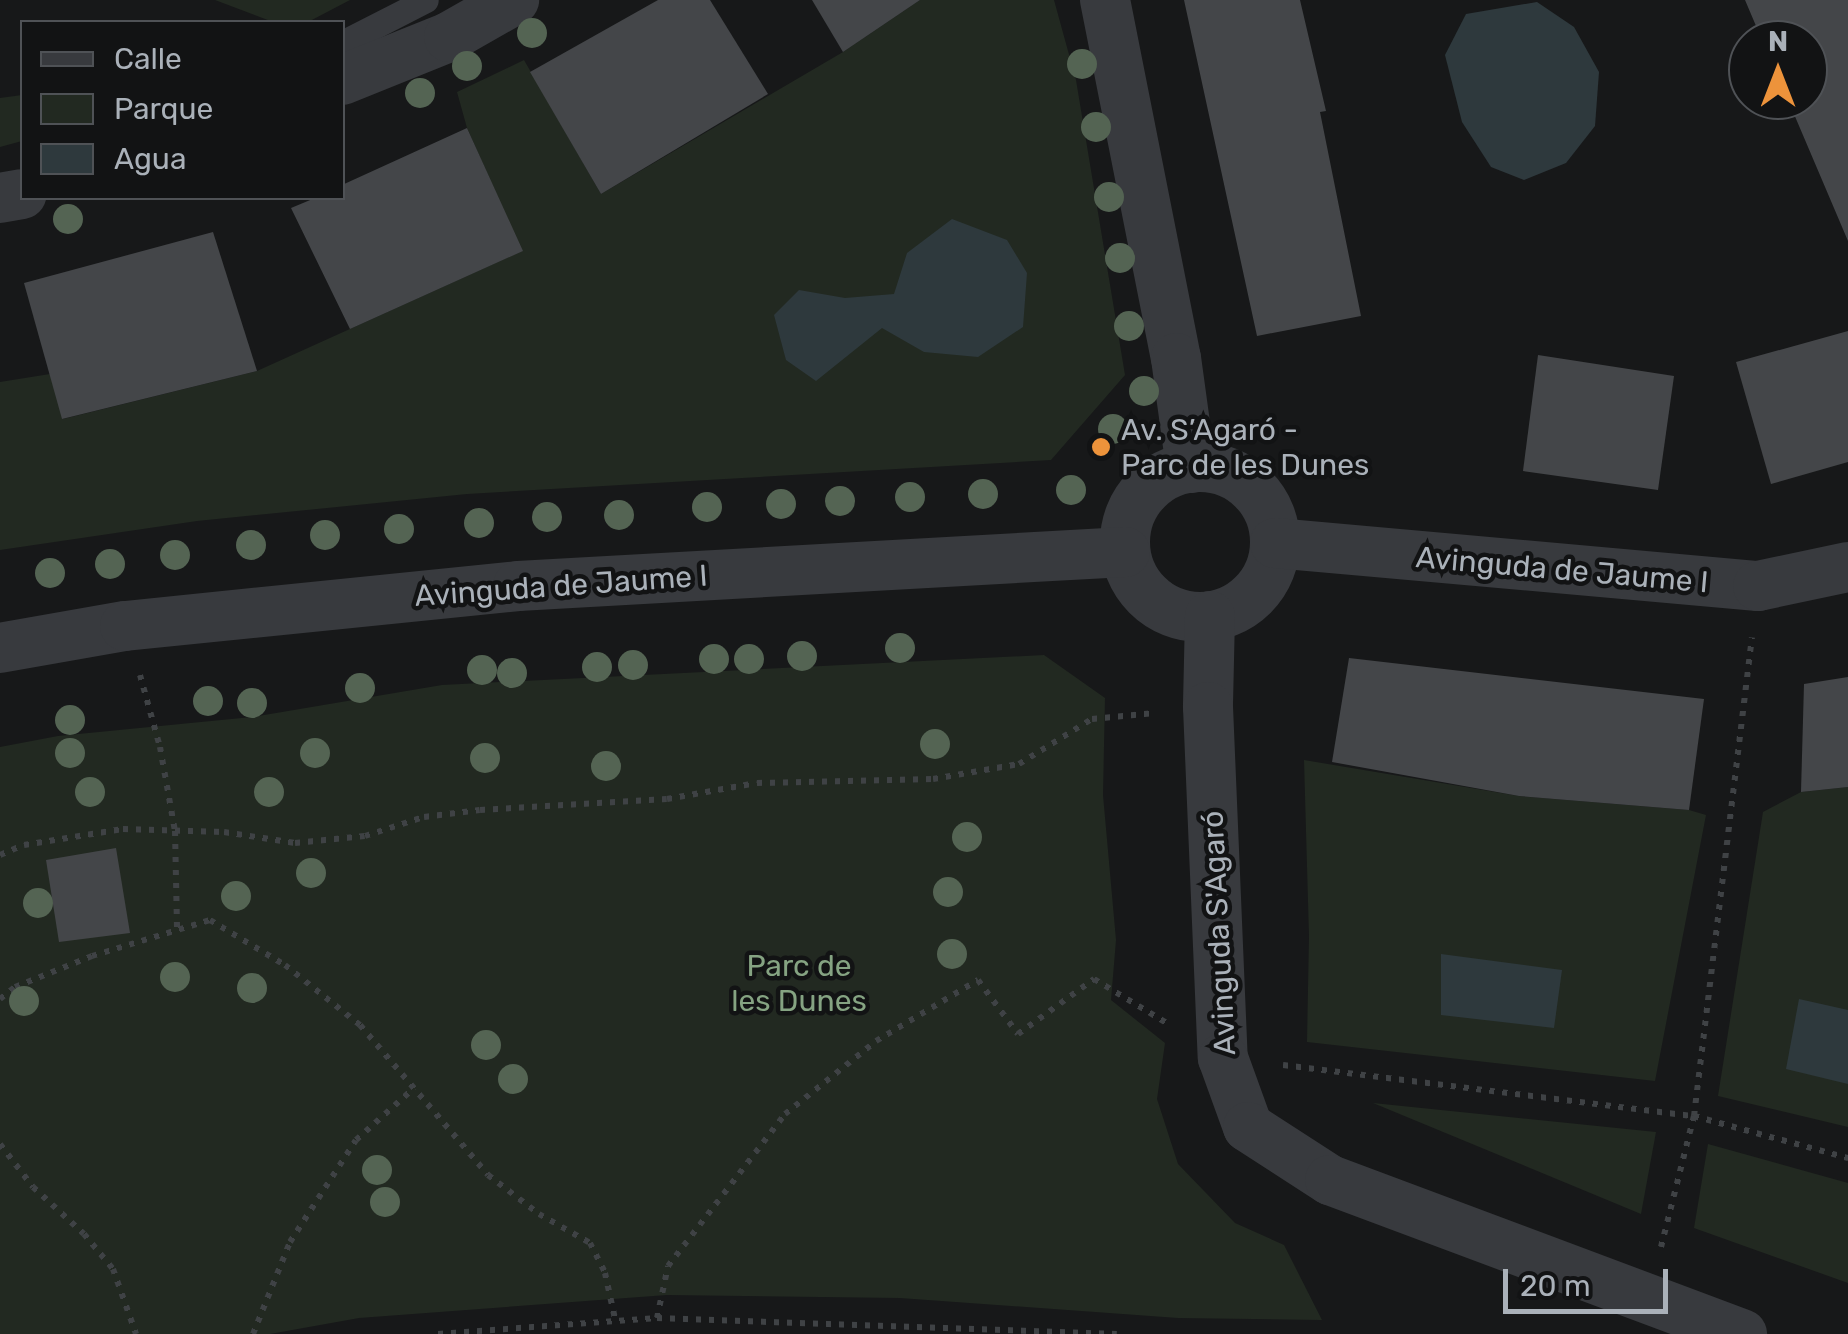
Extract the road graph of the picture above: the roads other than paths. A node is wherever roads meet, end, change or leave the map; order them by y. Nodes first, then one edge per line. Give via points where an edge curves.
1 (426, 0) edge
2 (514, 0) edge
3 (1106, 0) edge
4 (345, 41) edge
5 (345, 79) edge
6 (1190, 468) junction
7 (1275, 543) junction
8 (1125, 552) junction
9 (1848, 566) edge
10 (1210, 616) junction
11 (0, 648) edge
12 (1742, 1334) edge

1 - 4 lane
2 - 5 street via 449,37
3 - 6 street via 1176,358
6 - 7 street via 1223,470 1250,486 1269,512
6 - 8 street via 1162,477 1140,496
7 - 9 street, Avinguda de Jaume I via 1758,586
7 - 10 street via 1272,564 1249,599
8 - 10 street via 1154,602 1172,612
8 - 11 street, Avinguda de Jaume I via 518,586 125,626
10 - 12 street, Avinguda S'Agaró via 1223,1058 1248,1127 1330,1180

